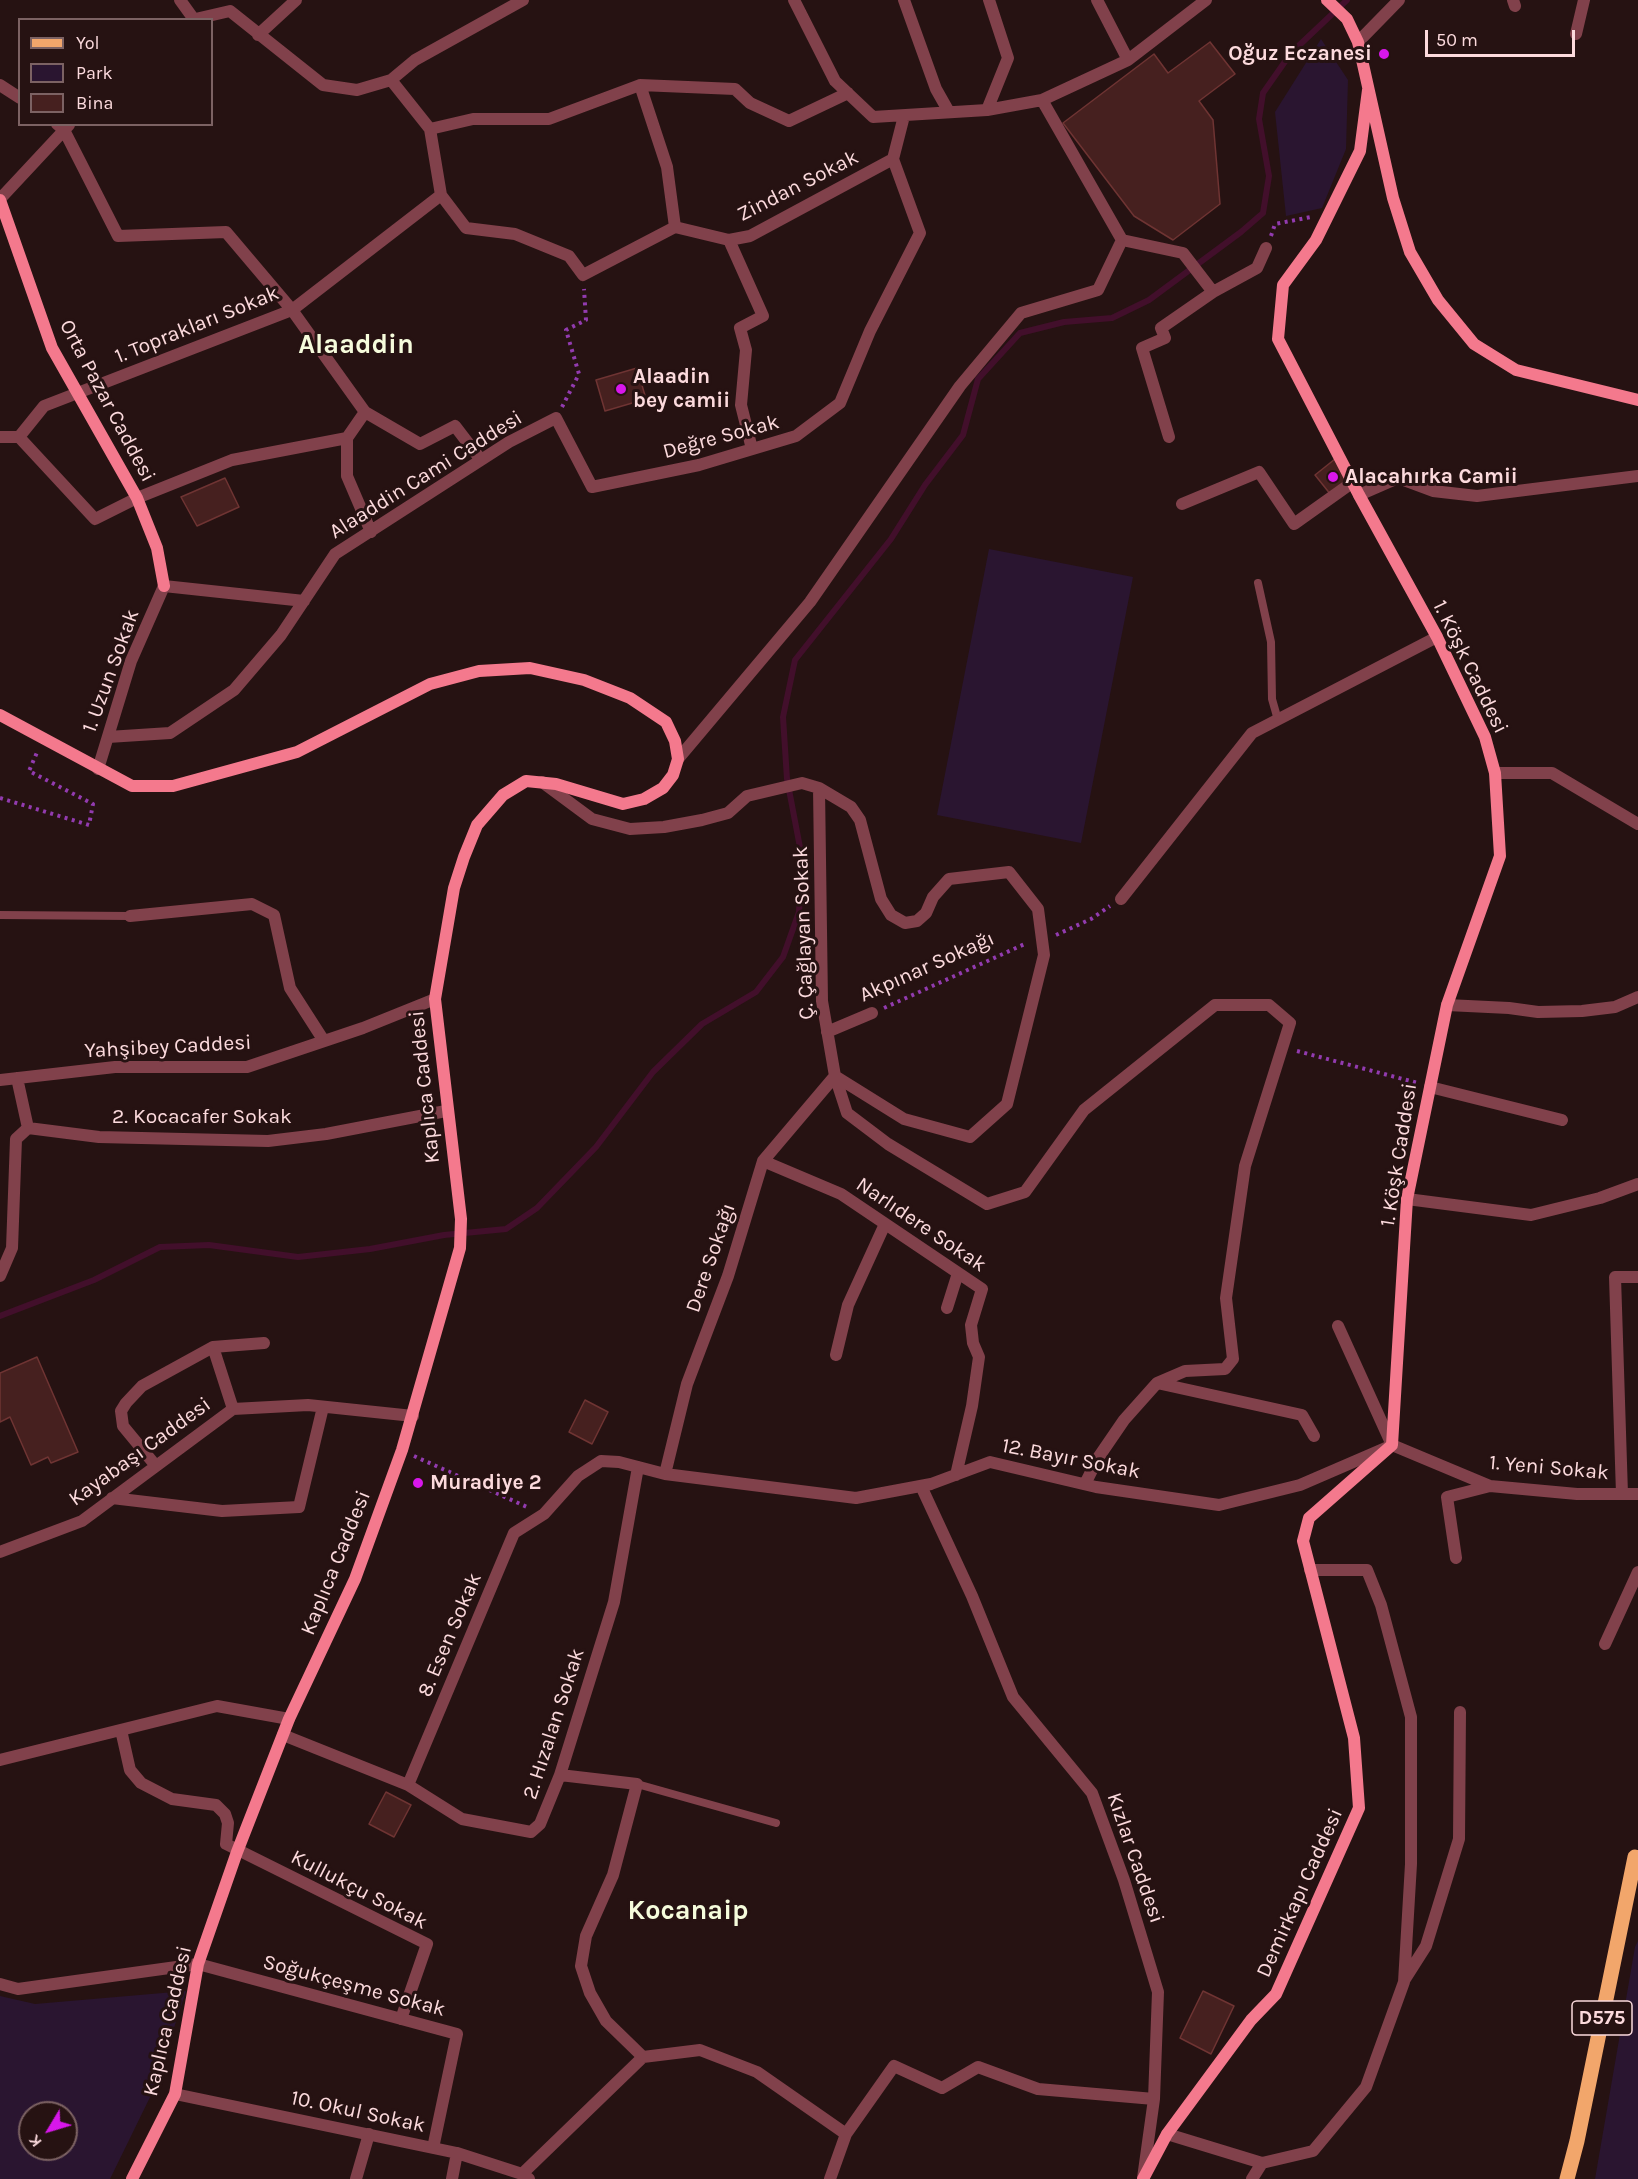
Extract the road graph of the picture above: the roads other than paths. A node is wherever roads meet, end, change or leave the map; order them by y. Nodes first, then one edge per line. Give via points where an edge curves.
1 (180, 0) edge
2 (296, 0) edge
3 (523, 0) edge
4 (794, 0) edge
5 (904, 0) edge
6 (988, 0) edge
7 (1098, 0) edge
8 (1206, 0) edge
9 (1327, 0) edge
10 (1399, 0) edge
11 (1584, 0) edge
12 (191, 18) edge
13 (197, 18) edge
14 (1576, 34) dead end
15 (258, 35) junction
16 (1358, 42) junction
17 (1128, 60) junction
18 (392, 80) junction
19 (0, 85) edge
20 (640, 85) junction
21 (1368, 90) junction
22 (848, 93) junction
23 (18, 97) edge
24 (1042, 100) junction
25 (987, 110) junction
26 (949, 112) junction
27 (904, 116) junction
28 (64, 126) edge
29 (430, 129) junction
30 (893, 159) junction
31 (441, 195) junction
32 (0, 200) edge
33 (675, 227) junction
34 (729, 240) junction
35 (1122, 240) junction
36 (1266, 248) road end
37 (1210, 288) junction
38 (292, 310) junction
39 (76, 394) junction
40 (1638, 400) edge
41 (365, 412) junction
42 (556, 418) joint
43 (1169, 436) dead end
44 (0, 437) edge
45 (19, 437) junction
46 (347, 438) junction
47 (752, 449) junction
48 (481, 460) junction
49 (1638, 476) edge
50 (1353, 482) junction
51 (1359, 495) junction
52 (137, 498) junction
53 (1182, 504) dead end
54 (371, 532) junction
55 (1258, 583) dead end
56 (164, 586) junction
57 (304, 601) junction
58 (1437, 637) junction
59 (0, 715) edge
60 (1278, 720) junction
61 (108, 737) junction
62 (678, 759) junction
63 (98, 769) junction
64 (1495, 773) junction
65 (542, 782) junction
66 (819, 788) junction
67 (1638, 824) edge
68 (1121, 899) road end
69 (0, 915) edge
70 (130, 916) joint
71 (1638, 996) edge
72 (435, 999) junction
73 (1447, 1005) junction
74 (872, 1014) road end
75 (827, 1032) junction
76 (324, 1041) junction
77 (835, 1076) junction
78 (17, 1078) junction
79 (0, 1080) edge
80 (1430, 1087) junction
81 (446, 1111) junction
82 (1562, 1120) dead end
83 (28, 1128) junction
84 (763, 1161) junction
85 (1638, 1184) edge
86 (1407, 1199) junction
87 (885, 1224) junction
88 (958, 1273) junction
89 (0, 1276) edge
90 (1638, 1277) edge
91 (947, 1308) dead end
92 (1338, 1326) dead end
93 (264, 1343) dead end
94 (213, 1347) junction
95 (836, 1355) dead end
96 (1157, 1383) junction
97 (323, 1407) junction
98 (233, 1409) junction
99 (413, 1416) junction
100 (1314, 1436) dead end
101 (1392, 1445) junction
102 (156, 1466) junction
103 (638, 1467) junction
104 (665, 1474) junction
105 (956, 1475) junction
106 (1085, 1484) junction
107 (921, 1486) junction
108 (1490, 1486) junction
109 (1622, 1494) junction
110 (1638, 1494) edge
111 (112, 1498) junction
112 (0, 1552) edge
113 (1456, 1558) dead end
114 (1310, 1570) junction
115 (1638, 1572) edge
116 (1605, 1644) dead end
117 (1460, 1712) dead end
118 (289, 1719) junction
119 (121, 1730) junction
120 (283, 1735) junction
121 (0, 1760) edge
122 (560, 1775) junction
123 (637, 1784) junction
124 (408, 1785) junction
125 (776, 1823) dead end
126 (237, 1852) junction
127 (1636, 1852) edge
128 (198, 1964) junction
129 (1404, 1982) junction
130 (0, 1984) edge
131 (401, 2019) junction
132 (643, 2057) junction
133 (175, 2094) junction
134 (1154, 2099) junction
135 (369, 2134) junction
136 (846, 2134) junction
137 (1167, 2134) junction
138 (433, 2148) junction
139 (458, 2153) junction
140 (1262, 2163) junction
141 (526, 2177) edge
142 (132, 2179) edge
143 (356, 2179) edge
144 (452, 2179) edge
145 (830, 2179) edge
146 (1143, 2179) edge
147 (1252, 2179) edge
148 (1567, 2179) edge

1 - 12 street
2 - 15 street
3 - 18 street via 415,60
4 - 22 street via 835,81
5 - 26 street via 936,89
6 - 25 street via 1008,58
7 - 17 street
8 - 17 street
9 - 16 main road via 1347,19
10 - 16 street
11 - 14 street
13 - 15 street via 230,11
15 - 18 street via 323,85 357,90
16 - 21 main road
17 - 24 street
18 - 29 street
19 - 23 street
20 - 22 street via 735,89 750,103 789,121
20 - 29 street via 549,119 473,120
20 - 33 street via 667,167
21 - 40 main road via 1410,252 1438,300 1474,344 1516,370
21 - 50 main road, 1. Köşk Caddesi via 1360,151 1316,240 1283,285 1278,339
22 - 27 street via 873,117
24 - 25 street
24 - 35 street
25 - 26 street
26 - 27 street
27 - 30 street
28 - 32 street
28 - 38 street via 118,236 226,232
29 - 31 street
30 - 34 street, Zindan Sokak via 750,236
30 - 47 street, Değre Sokak via 920,233 870,331 840,403 796,436
31 - 33 street via 466,228 515,234 569,256 583,275
31 - 38 street, 1. Toprakları Sokak
32 - 39 main road, Orta Pazar Caddesi via 52,348
33 - 34 street, Zindan Sokak
34 - 47 street via 763,316 740,328 746,350 741,405
35 - 37 street via 1183,253
35 - 62 street via 1098,290 1020,313 960,386 810,602
36 - 37 street via 1257,268
37 - 43 street via 1161,328 1165,338 1142,348
38 - 39 street, 1. Toprakları Sokak
38 - 41 street
39 - 45 street, 1. Toprakları Sokak via 44,406
39 - 52 main road, Orta Pazar Caddesi
41 - 46 street
41 - 48 street via 420,444 455,426
42 - 47 street, Değre Sokak via 592,487 699,465
42 - 48 street, Alaaddin Cami Caddesi
44 - 45 street
45 - 52 street via 95,519
46 - 52 street via 232,460
46 - 54 street via 347,476
48 - 54 street, Alaaddin Cami Caddesi
49 - 51 street via 1477,496 1433,491 1398,478
50 - 51 main road, 1. Köşk Caddesi
50 - 53 street via 1294,524 1259,472
51 - 58 main road, 1. Köşk Caddesi
52 - 56 main road, Orta Pazar Caddesi via 157,548
54 - 57 street, Alaaddin Cami Caddesi via 336,555
55 - 60 lane via 1271,642 1272,699
56 - 57 street
56 - 61 street, 1. Uzun Sokak via 131,661
57 - 61 street, Alaaddin Cami Caddesi via 234,690 170,734
58 - 60 street
58 - 64 main road, 1. Köşk Caddesi via 1485,737
59 - 63 main road
60 - 68 street via 1252,733
61 - 63 street, 1. Uzun Sokak
62 - 63 main road via 666,722 630,698 584,680 530,669 479,671 430,684 297,752 173,786 132,786
62 - 65 main road, Kaplıca Caddesi via 663,788 644,799 623,804
64 - 67 street via 1552,773
64 - 73 main road, 1. Köşk Caddesi via 1500,856
65 - 66 street via 592,819 630,829 702,820 728,813 747,796 802,783
65 - 72 main road, Kaplıca Caddesi via 526,781 503,795 477,825 454,888
66 - 75 street, Ç. Çağlayan Sokak via 822,1001
66 - 77 street via 851,807 860,820 881,899 891,915 905,923 917,921 949,879 1009,872 1038,909 1045,936 1044,955 1007,1104 970,1137 904,1119
69 - 70 lane
70 - 76 street via 252,904 274,915 291,988
71 - 73 street via 1615,1007 1582,1011
72 - 76 street, Yahşibey Caddesi
72 - 81 main road, Kaplıca Caddesi
73 - 80 main road, 1. Köşk Caddesi
74 - 75 street, Akpınar Sokağı
75 - 77 street, Ç. Çağlayan Sokak
76 - 78 street, Yahşibey Caddesi via 247,1067 115,1067
77 - 84 street, Dere Sokağı
77 - 96 street, Ç. Çağlayan Sokak via 847,1113 888,1144 987,1204 1025,1192 1084,1110 1215,1005 1269,1005 1290,1023 1245,1166 1226,1298 1233,1359 1225,1369 1185,1371
78 - 79 street, Yahşibey Caddesi
78 - 83 street
80 - 82 street
80 - 86 main road, 1. Köşk Caddesi
81 - 83 street, 2. Kocacafer Sokak via 268,1141 99,1137
81 - 99 main road, Kaplıca Caddesi via 461,1220 460,1248
83 - 89 street via 16,1138 12,1248
84 - 87 street, Narlıdere Sokak via 841,1194
84 - 104 street, Dere Sokağı via 728,1276 687,1383
85 - 86 street via 1531,1215
86 - 101 main road, 1. Köşk Caddesi
87 - 88 street, Narlıdere Sokak
87 - 95 street via 848,1305
88 - 91 street
88 - 105 street, Narlıdere Sokak via 981,1289 971,1325 979,1357
90 - 109 street via 1615,1277
92 - 101 street
93 - 94 street
94 - 98 street
94 - 102 street via 142,1386 121,1411 123,1426
96 - 100 street via 1302,1415
96 - 106 street via 1124,1420
97 - 98 street, Kayabaşı Caddesi
97 - 99 street, Kayabaşı Caddesi
97 - 111 street via 299,1507 222,1511
98 - 102 street, Kayabaşı Caddesi
99 - 118 main road, Kaplıca Caddesi via 355,1579
101 - 106 street, 12. Bayır Sokak via 1300,1485 1219,1505
101 - 108 street, 1. Yeni Sokak
101 - 114 main road, Demirkapı Caddesi via 1309,1518 1303,1542
102 - 111 street, Kayabaşı Caddesi
103 - 104 street, 12. Bayır Sokak
103 - 122 street, 2. Hızalan Sokak via 614,1602
103 - 124 street, 8. Esen Sokak via 601,1461 578,1476 544,1514 514,1533
104 - 107 street, 12. Bayır Sokak via 856,1498
105 - 106 street, 12. Bayır Sokak via 990,1462
105 - 107 street, 12. Bayır Sokak
107 - 134 street, Kızlar Caddesi via 1013,1697 1092,1793 1158,1992
108 - 109 street, 1. Yeni Sokak
108 - 113 street via 1447,1497
109 - 110 street, 1. Yeni Sokak
111 - 112 street, Kayabaşı Caddesi via 82,1521
114 - 129 street via 1366,1570 1381,1605 1411,1717 1411,1864
114 - 137 main road, Demirkapı Caddesi via 1354,1738 1359,1808 1276,1994 1251,2020
115 - 116 street
117 - 129 street via 1459,1839 1426,1946
118 - 119 street via 218,1706
118 - 120 main road, Kaplıca Caddesi
119 - 121 street
119 - 126 street via 130,1770 141,1783 172,1799 216,1805 228,1823 226,1844
120 - 124 street, 2. Hızalan Sokak
120 - 126 main road, Kaplıca Caddesi
122 - 123 street
122 - 124 street, 2. Hızalan Sokak via 540,1824 531,1832 462,1819
123 - 125 lane
123 - 132 street via 614,1875 586,1936 581,1966 606,2021
126 - 128 main road, Kaplıca Caddesi
126 - 131 street, Kullukçu Sokak via 427,1944
127 - 148 main road, D575
128 - 130 street via 18,1989
128 - 131 street, Soğukçeşme Sokak
128 - 133 main road, Kaplıca Caddesi
129 - 140 street via 1366,2087 1313,2151
131 - 138 street, Soğukçeşme Sokak via 457,2034
132 - 136 street via 700,2050 722,2057 757,2072
132 - 141 street
133 - 135 street, 10. Okul Sokak
133 - 142 main road, Kaplıca Caddesi
134 - 136 street via 1038,2089 978,2067 942,2088 894,2066
134 - 146 street, Kızlar Caddesi
135 - 138 street, 10. Okul Sokak
135 - 143 street
136 - 145 street
137 - 140 street
137 - 146 main road, Demirkapı Caddesi
138 - 139 street, 10. Okul Sokak
139 - 141 street, 10. Okul Sokak
139 - 144 street
140 - 147 street

